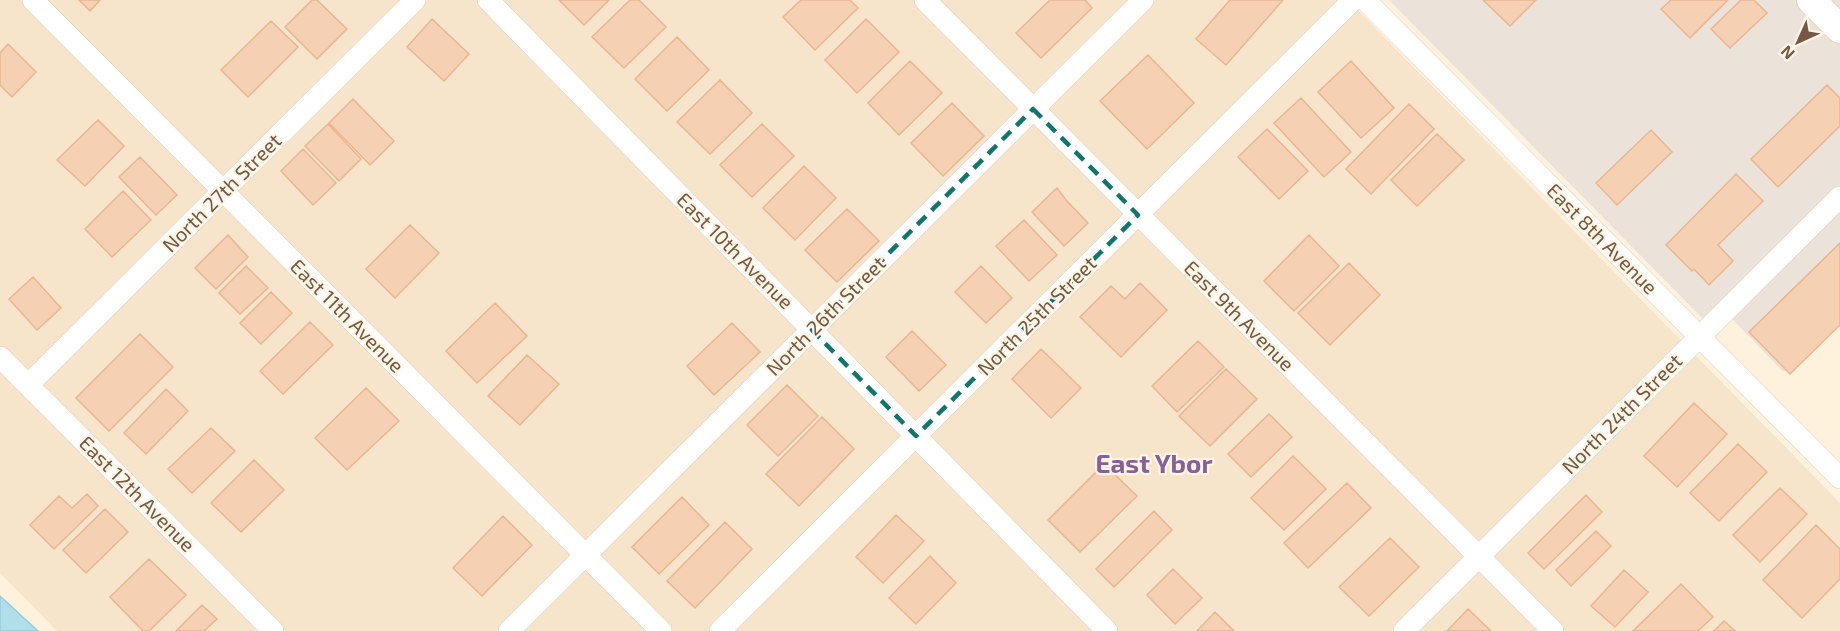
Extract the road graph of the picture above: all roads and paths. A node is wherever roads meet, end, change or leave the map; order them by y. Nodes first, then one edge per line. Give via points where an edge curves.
1 (33, 0) edge
2 (415, 0) edge
3 (488, 0) edge
4 (925, 0) edge
5 (1143, 0) edge
6 (1353, 0) edge
7 (1365, 0) edge
8 (1811, 0) edge
9 (1840, 29) edge
10 (1033, 109) junction
11 (223, 191) junction
12 (1840, 197) edge
13 (1138, 214) junction
14 (812, 330) junction
15 (1700, 337) junction
16 (0, 357) edge
17 (28, 385) junction
18 (916, 436) junction
19 (1840, 478) edge
20 (586, 555) junction
21 (1479, 557) junction
22 (273, 631) edge
23 (509, 631) edge
24 (661, 631) edge
25 (720, 631) edge
26 (1107, 631) edge
27 (1404, 631) edge
28 (1553, 631) edge

1 - 11 street, East 11th Avenue
2 - 11 street, North 27th Street
3 - 14 street, East 10th Avenue
4 - 10 street, East 9th Avenue
5 - 10 street, North 26th Street
6 - 13 street, North 25th Street
7 - 15 street, East 8th Avenue
8 - 9 street
10 - 13 street, East 9th Avenue
10 - 14 street, North 26th Street
11 - 17 street, North 27th Street
11 - 20 street, East 11th Avenue
12 - 15 street, North 24th Street
13 - 18 street, North 25th Street
13 - 21 street, East 9th Avenue
14 - 18 street, East 10th Avenue
14 - 20 street, North 26th Street
15 - 19 street, East 8th Avenue
15 - 21 street, North 24th Street
16 - 17 street, East 12th Avenue
17 - 22 street, East 12th Avenue
18 - 25 street, North 25th Street
18 - 26 street, East 10th Avenue
20 - 23 street, North 26th Street
20 - 24 street, East 11th Avenue
21 - 27 street, North 24th Street
21 - 28 street, East 9th Avenue

